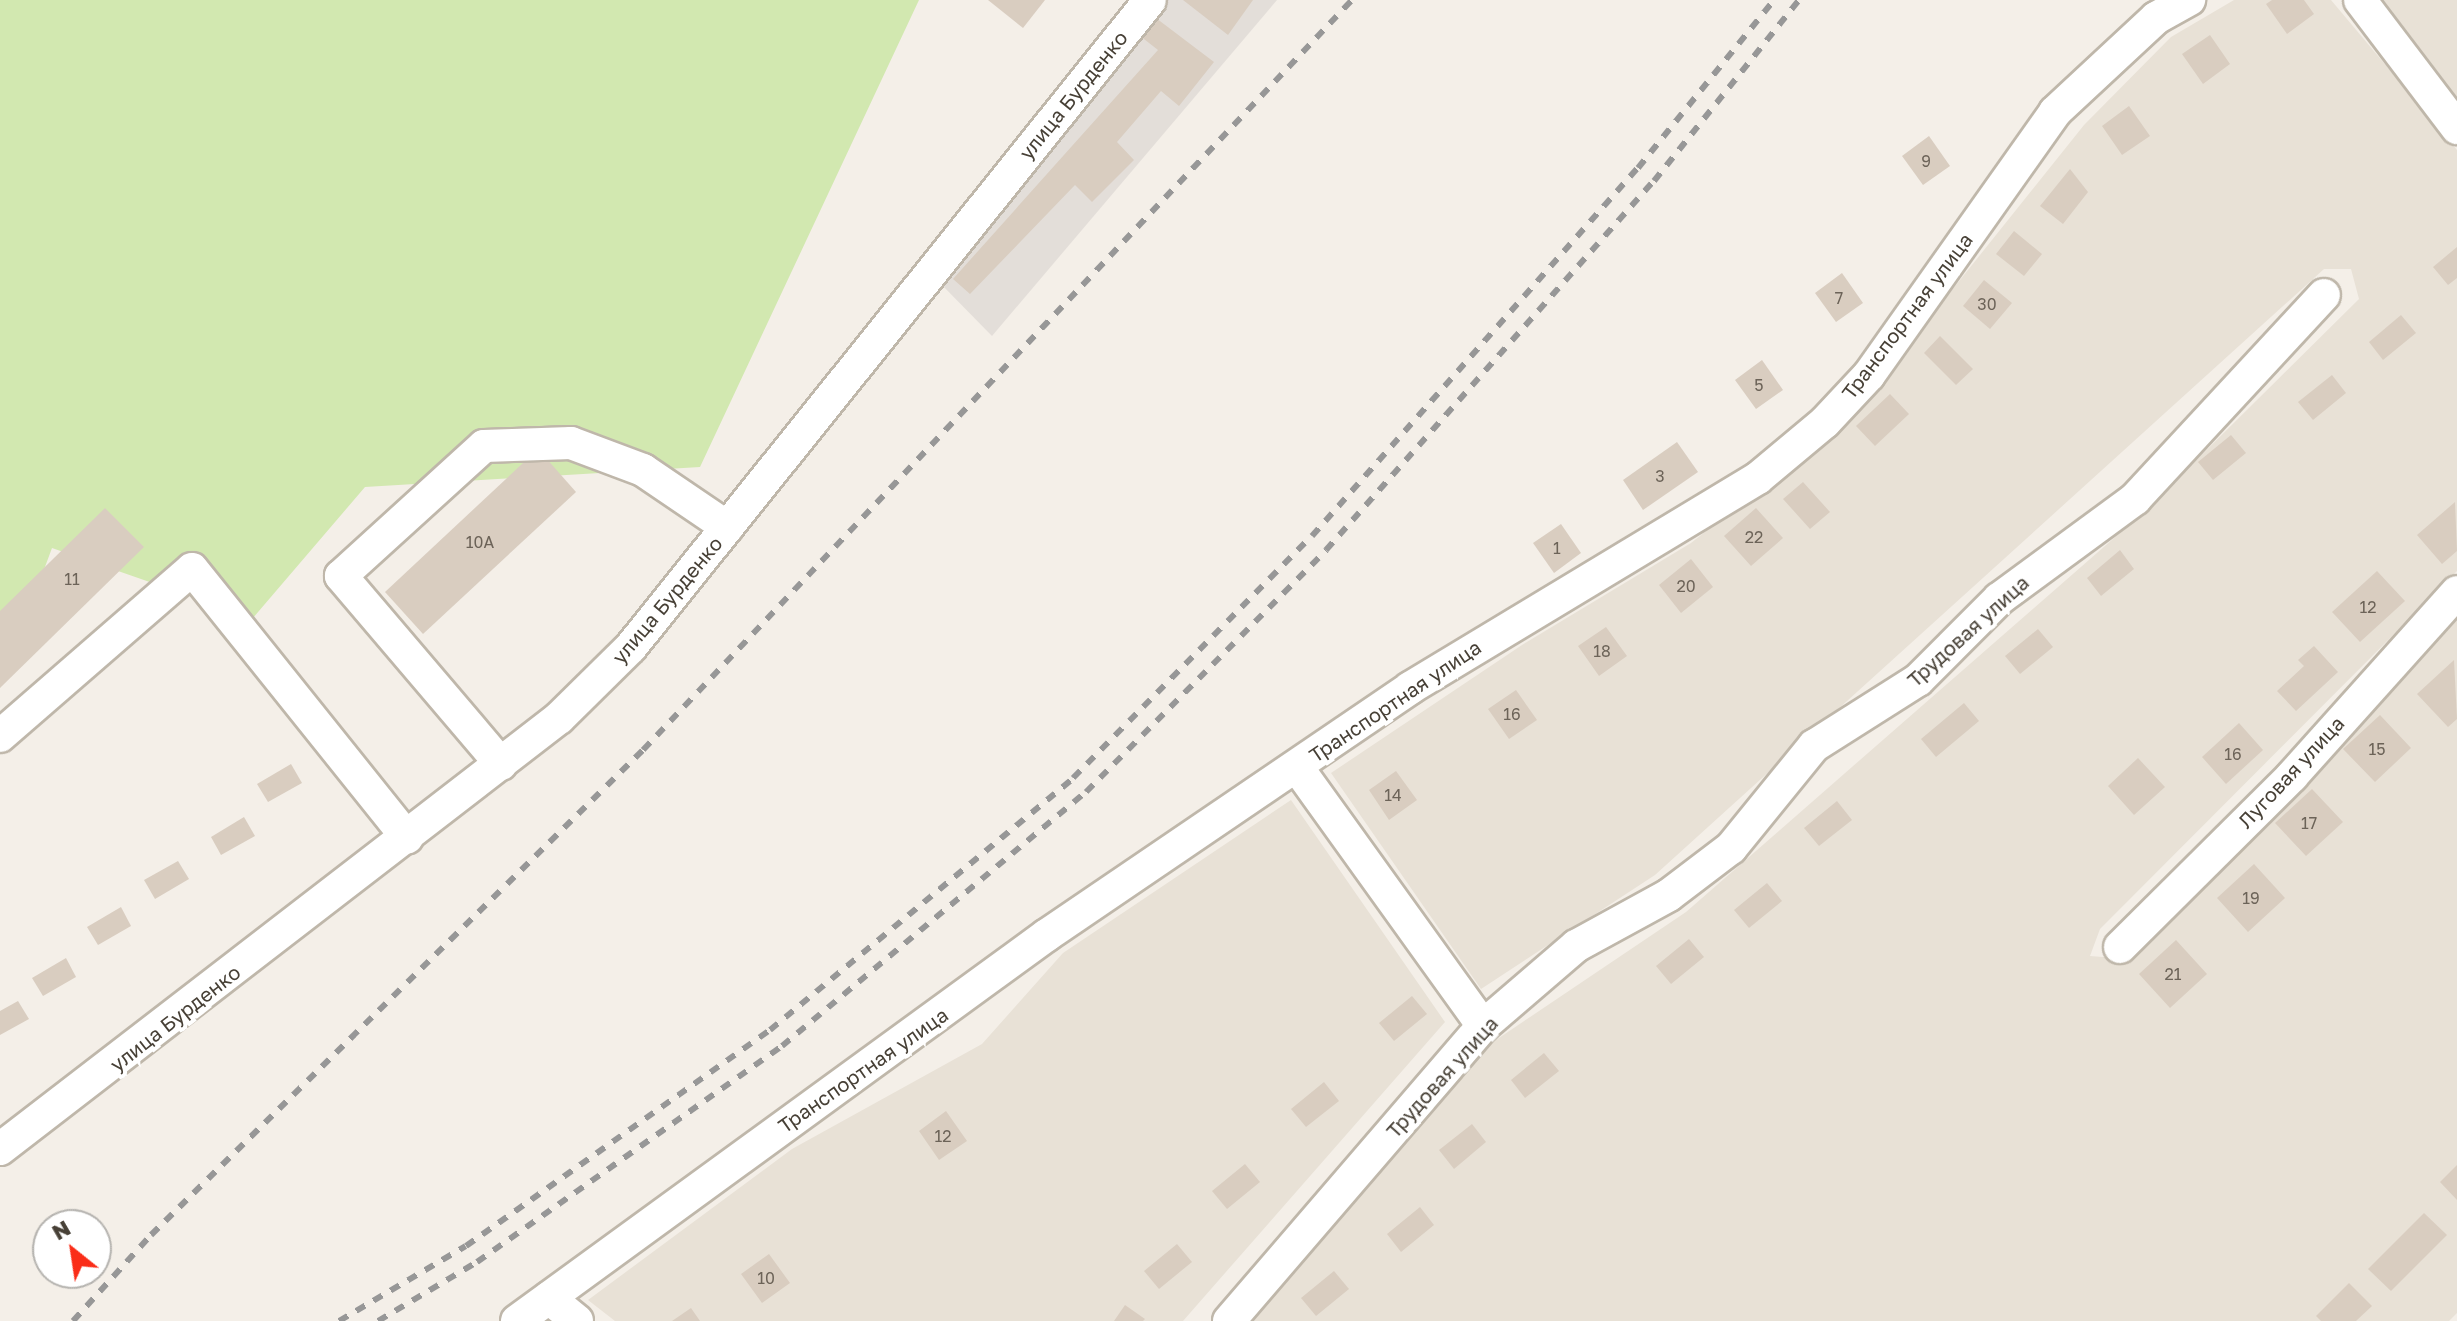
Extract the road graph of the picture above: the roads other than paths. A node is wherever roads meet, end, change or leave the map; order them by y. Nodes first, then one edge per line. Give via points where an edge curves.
1 (1150, 0) edge
2 (2189, 0) edge
3 (2360, 0) edge
4 (2457, 128) edge
5 (2324, 295) dead end
6 (727, 527) junction
7 (2457, 592) edge
8 (0, 736) edge
9 (501, 764) junction
10 (1297, 767) junction
11 (407, 837) junction
12 (2120, 947) dead end
13 (1483, 1026) junction
14 (0, 1149) edge
15 (549, 1298) junction
16 (517, 1321) edge
17 (577, 1321) edge
18 (1229, 1321) edge

1 - 6 street, улица Бурденко
2 - 10 street, Транспортная улица via 2156,18 2055,112 1869,375 1825,422 1745,487 1510,624
3 - 4 street
5 - 13 street, Трудовая улица via 2135,499 1999,599 1918,680 1814,746 1731,848 1669,895 1576,946
6 - 9 street, улица Бурденко via 631,647 559,718
6 - 9 street via 643,470 571,443 484,446 341,576
7 - 12 street, Луговая улица via 2292,776
8 - 11 street via 192,569
9 - 11 street, улица Бурденко
10 - 13 street
10 - 15 street, Транспортная улица via 1047,935
11 - 14 street, улица Бурденко
13 - 18 street, Трудовая улица
15 - 16 street, Транспортная улица
15 - 17 street

